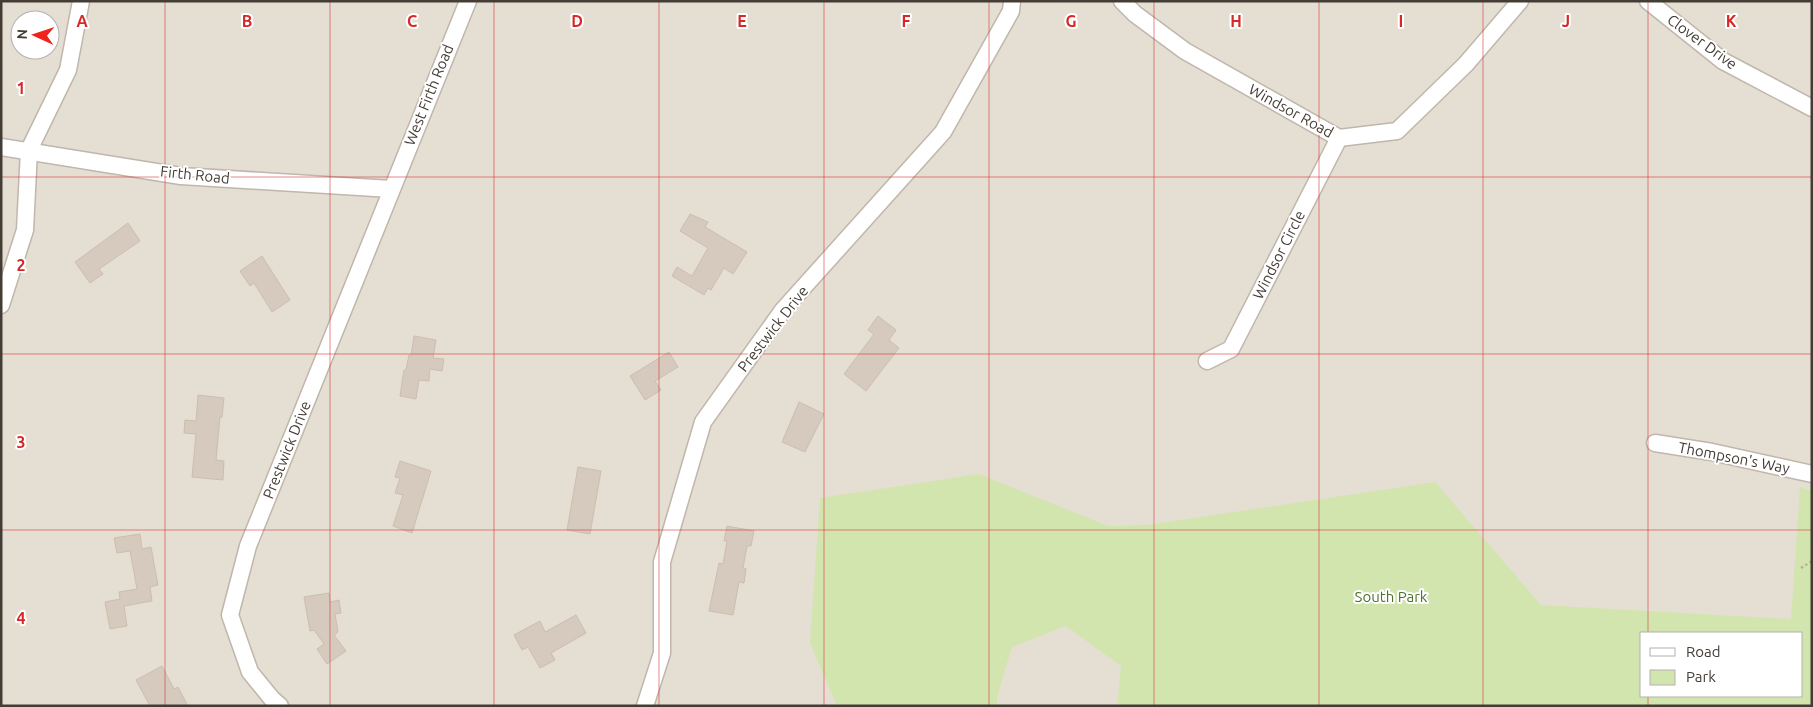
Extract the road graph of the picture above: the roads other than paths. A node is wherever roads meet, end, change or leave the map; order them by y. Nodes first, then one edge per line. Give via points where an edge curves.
1 (81, 1) edge
2 (468, 1) edge
3 (1012, 1) edge
4 (1122, 1) edge
5 (1520, 1) edge
6 (1648, 1) edge
7 (1812, 108) edge
8 (1340, 138) junction
9 (1, 147) edge
10 (29, 150) junction
11 (391, 189) junction
12 (1, 305) edge
13 (1207, 361) dead end
14 (1655, 444) dead end
15 (1812, 474) edge
16 (280, 706) edge
17 (645, 706) edge

1 - 10 street via 68,70
2 - 11 street, West Firth Road
3 - 17 street, Prestwick Drive via 1011,11 943,132 783,310 703,422 662,562 662,653
4 - 8 street, Windsor Road via 1185,51
5 - 8 street, Windsor Road via 1466,64 1397,130
6 - 7 street, Clover Drive via 1723,61
8 - 13 street, Windsor Circle via 1231,349
9 - 10 street, Firth Road
10 - 11 street, Firth Road via 181,176
10 - 12 street via 25,230
11 - 16 street, Prestwick Drive via 248,546 230,615 250,672
14 - 15 street, Thompson's Way via 1712,452

